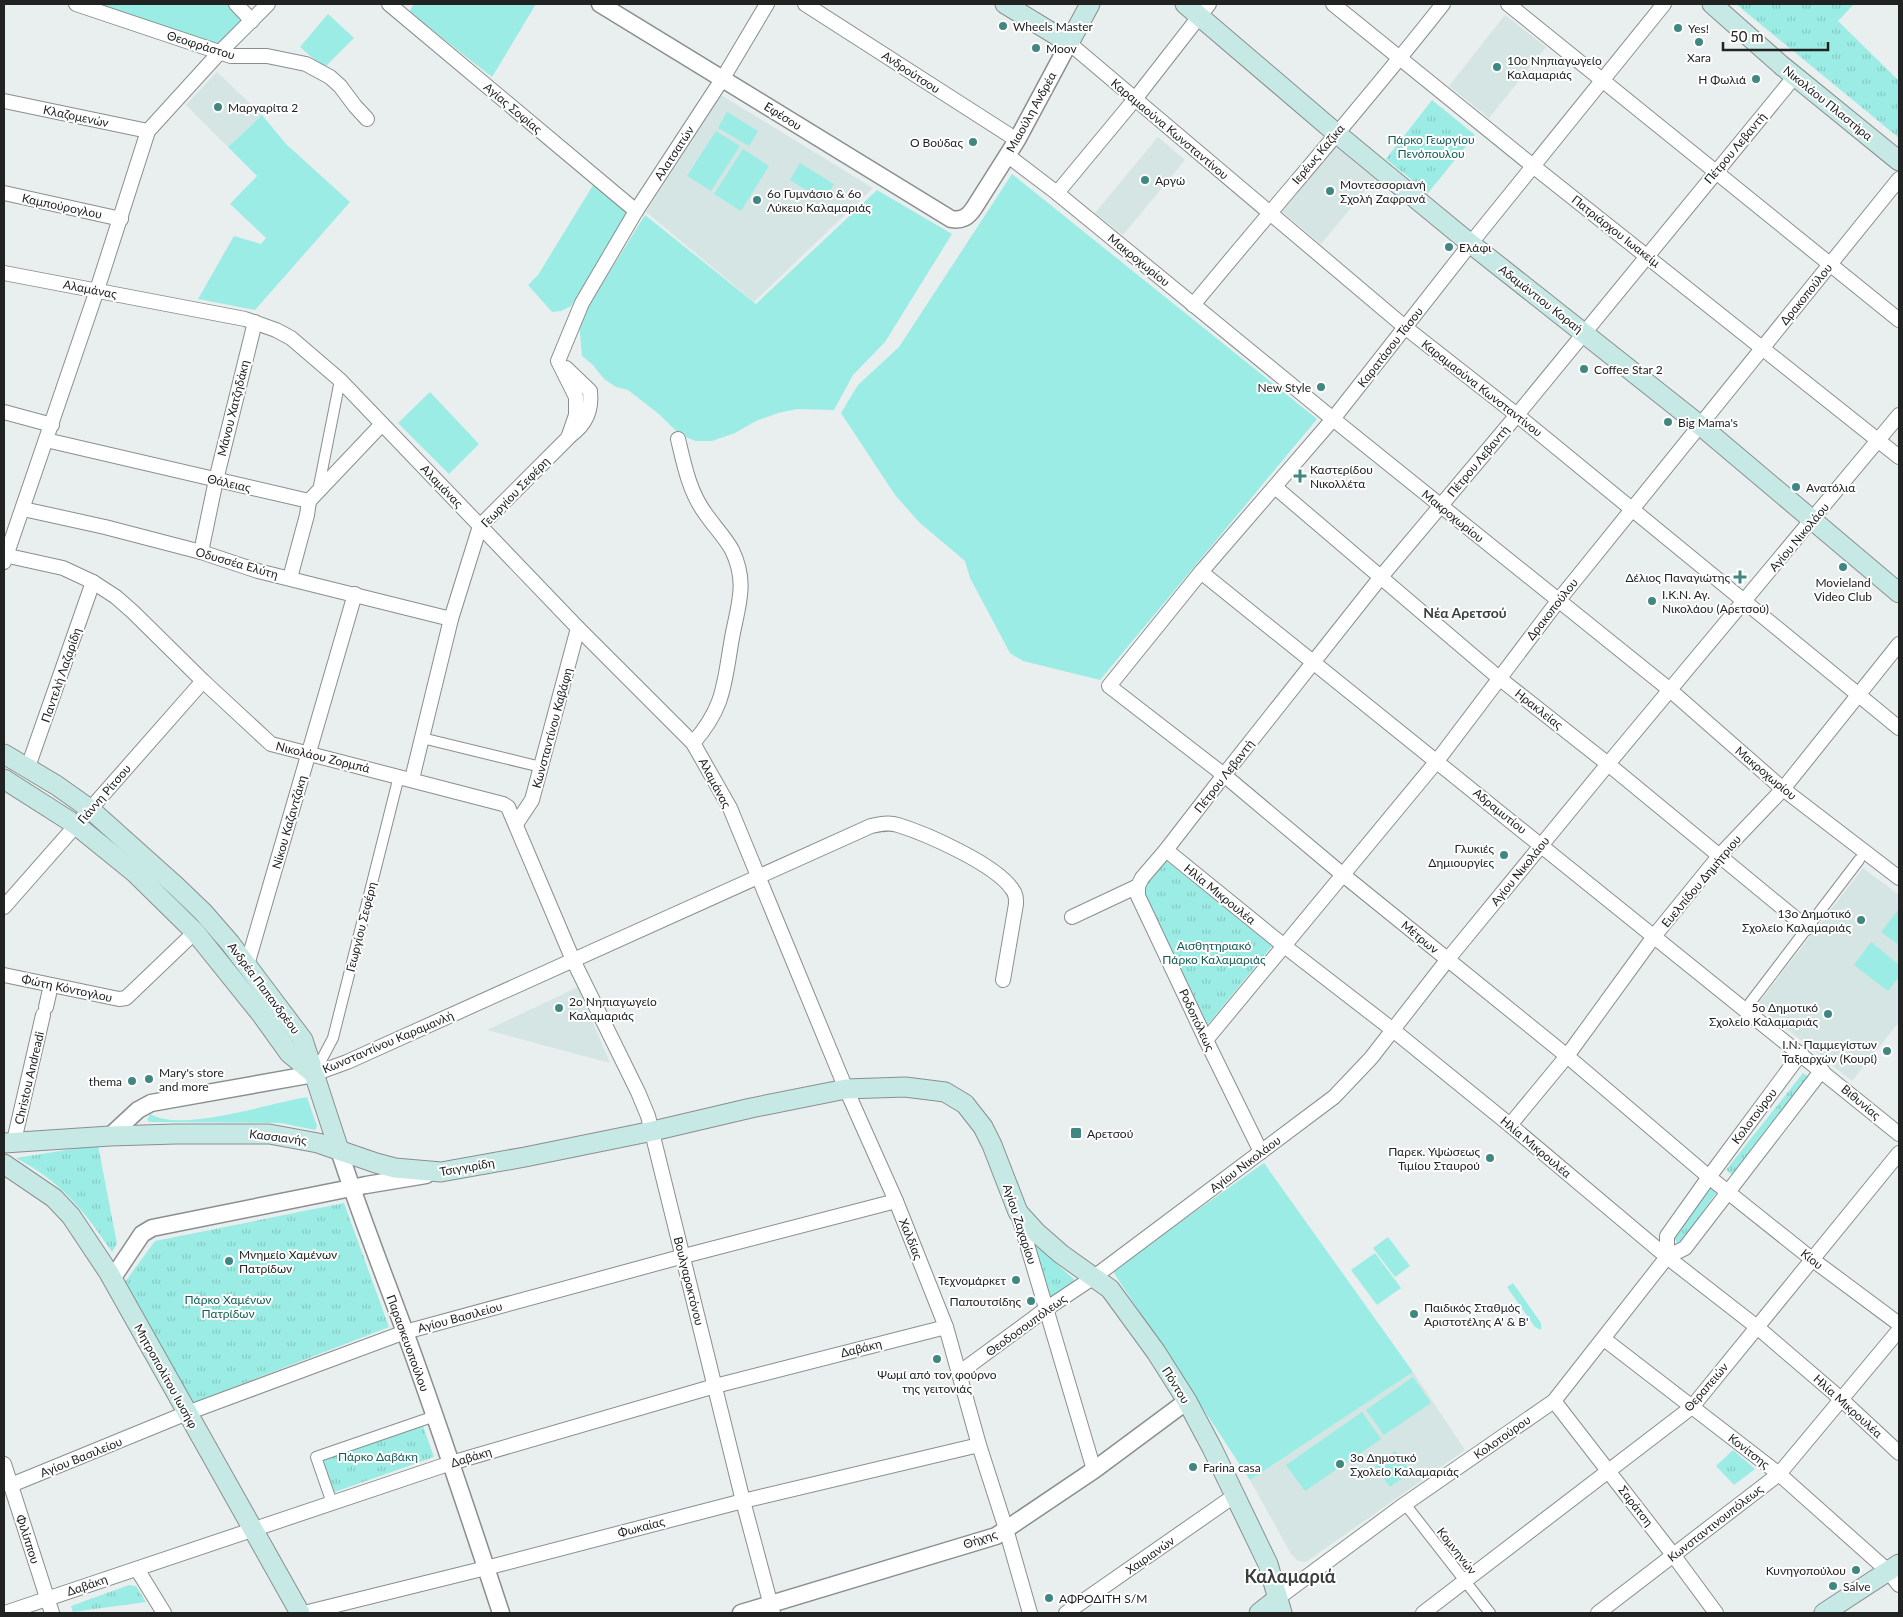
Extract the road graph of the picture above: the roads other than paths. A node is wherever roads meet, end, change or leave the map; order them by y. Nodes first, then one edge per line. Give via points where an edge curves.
1 (76, 4) edge
2 (236, 4) edge
3 (268, 4) edge
4 (389, 4) edge
5 (600, 4) edge
6 (767, 4) edge
7 (805, 4) edge
8 (1005, 4) edge
9 (1090, 4) edge
10 (1185, 4) edge
11 (1333, 4) edge
12 (1443, 4) edge
13 (1508, 4) edge
14 (1664, 4) edge
15 (1712, 4) edge
16 (1204, 10) edge
17 (252, 20) junction
18 (1069, 43) junction
19 (220, 52) junction
20 (1400, 59) junction
21 (1795, 76) junction
22 (723, 78) junction
23 (1603, 81) junction
24 (1135, 100) junction
25 (4, 101) edge
26 (367, 119) dead end
27 (148, 132) junction
28 (1336, 133) junction
29 (1017, 140) junction
30 (1007, 155) junction
31 (1899, 161) edge
32 (1533, 166) junction
33 (1716, 171) junction
34 (1899, 179) edge
35 (4, 193) edge
36 (1057, 193) junction
37 (636, 211) junction
38 (1268, 212) junction
39 (968, 217) joint
40 (121, 219) junction
41 (1471, 243) junction
42 (1647, 256) junction
43 (1830, 264) junction
44 (4, 273) edge
45 (97, 290) junction
46 (1193, 304) junction
47 (1899, 320) edge
48 (255, 322) junction
49 (1406, 328) junction
50 (1584, 333) junction
51 (1763, 347) junction
52 (340, 380) junction
53 (4, 412) edge
54 (1899, 414) edge
55 (1517, 415) junction
56 (1333, 420) junction
57 (382, 424) junction
58 (52, 425) junction
59 (1701, 426) junction
60 (568, 438) joint
61 (678, 439) dead end
62 (1878, 439) junction
63 (46, 440) junction
64 (1899, 457) edge
65 (216, 480) junction
66 (1275, 486) junction
67 (313, 497) junction
68 (1440, 506) junction
69 (23, 509) junction
70 (1633, 509) junction
71 (1812, 521) junction
72 (480, 526) junction
73 (201, 552) junction
74 (5, 557) edge
75 (1201, 572) junction
76 (290, 578) junction
77 (1380, 578) junction
78 (93, 582) junction
79 (1899, 593) edge
80 (354, 594) junction
81 (1558, 600) junction
82 (1744, 602) junction
83 (451, 619) junction
84 (578, 628) junction
85 (1899, 644) edge
86 (1314, 662) junction
87 (1499, 678) junction
88 (203, 681) junction
89 (1109, 686) joint
90 (1670, 690) junction
91 (1859, 695) junction
92 (1899, 728) edge
93 (422, 738) junction
94 (694, 743) junction
95 (4, 754) edge
96 (309, 754) junction
97 (1436, 760) junction
98 (1608, 764) junction
99 (28, 767) junction
100 (541, 767) junction
101 (1224, 774) junction
102 (405, 778) junction
103 (4, 779) edge
104 (1783, 789) junction
105 (90, 809) junction
106 (516, 824) junction
107 (76, 825) junction
108 (1542, 845) junction
109 (1166, 850) junction
110 (1720, 855) junction
111 (1859, 860) dead end
112 (1342, 874) junction
113 (758, 876) junction
114 (1899, 878) edge
115 (1138, 886) junction
116 (4, 907) edge
117 (1072, 917) dead end
118 (1807, 928) junction
119 (195, 932) junction
120 (1654, 936) junction
121 (1283, 945) junction
122 (1448, 959) junction
123 (573, 960) junction
124 (248, 965) junction
125 (4, 975) edge
126 (1003, 980) dead end
127 (51, 985) junction
128 (1750, 1002) dead end
129 (1393, 1030) junction
130 (1206, 1040) junction
131 (1801, 1053) junction
132 (1567, 1056) junction
133 (1822, 1070) junction
134 (314, 1074) junction
135 (846, 1089) junction
136 (1510, 1125) junction
137 (653, 1132) junction
138 (1899, 1134) edge
139 (110, 1136) junction
140 (9, 1142) edge
141 (339, 1150) junction
142 (1261, 1152) junction
143 (1899, 1153) edge
144 (4, 1164) edge
145 (441, 1172) junction
146 (1709, 1176) junction
147 (352, 1188) junction
148 (1727, 1191) junction
149 (896, 1201) junction
150 (1018, 1212) junction
151 (684, 1256) junction
152 (1667, 1257) junction
153 (1812, 1260) junction
154 (1094, 1278) junction
155 (112, 1279) junction
156 (1046, 1309) junction
157 (1899, 1324) edge
158 (946, 1326) junction
159 (1757, 1327) junction
160 (1899, 1330) edge
161 (405, 1332) junction
162 (1604, 1339) junction
163 (959, 1373) junction
164 (715, 1386) junction
165 (1841, 1399) junction
166 (1187, 1401) junction
167 (1554, 1401) junction
168 (1692, 1407) junction
169 (187, 1413) junction
170 (434, 1416) junction
171 (979, 1445) junction
172 (1899, 1453) edge
173 (451, 1463) junction
174 (4, 1464) edge
175 (1094, 1470) junction
176 (1608, 1470) junction
177 (1778, 1474) junction
178 (11, 1485) junction
179 (1234, 1496) junction
180 (743, 1500) junction
181 (332, 1503) junction
182 (1405, 1504) junction
183 (1006, 1529) junction
184 (252, 1530) junction
185 (1674, 1556) junction
186 (137, 1568) junction
187 (486, 1568) junction
188 (1896, 1573) edge
189 (1464, 1581) junction
190 (48, 1599) junction
191 (1279, 1608) edge
192 (772, 1609) edge
193 (5, 1613) edge
194 (52, 1613) edge
195 (164, 1613) edge
196 (302, 1613) edge
197 (501, 1613) edge
198 (741, 1613) edge
199 (1030, 1613) edge
200 (1066, 1613) edge
201 (1259, 1613) edge
202 (1422, 1613) edge
203 (1490, 1613) edge
204 (1598, 1613) edge
205 (1716, 1613) edge
206 (1824, 1613) edge

1 - 19 street, Θεοφράστου
2 - 17 street
3 - 17 street
4 - 37 street, Αγίας Σοφίας
5 - 22 street, Εφέσου
6 - 22 street, Αλατσατών
7 - 29 street, Ανδρούτσου
8 - 18 main road
9 - 18 main road, Μιαούλη Ανδρέα
10 - 16 main road, Αδαμάντιου Κοραή
11 - 20 street, Πατριάρχου Ιωακείμ
12 - 20 street, Ιερέως Καζίκα
13 - 23 street
14 - 23 street, Καρατάσου Τάσου
15 - 21 main road, Νικολάου Πλαστήρα
16 - 24 street
16 - 28 main road, Αδαμάντιου Κοραή
17 - 19 street
18 - 24 street, Καραμαούνα Κωνσταντίνου
18 - 29 street, Μιαούλη Ανδρέα
19 - 26 street, Θεοφράστου via 231,56 280,58 318,69 340,86
19 - 27 street
20 - 28 street, Ιερέως Καζίκα
20 - 32 street, Πατριάρχου Ιωακείμ
21 - 31 main road, Νικολάου Πλαστήρα
21 - 33 street, Πέτρου Λεβαντή
22 - 37 street, Αλατσατών
22 - 39 street, Εφέσου via 951,219
23 - 32 street, Καρατάσου Τάσου
23 - 33 street
24 - 36 street
24 - 38 street, Καραμαούνα Κωνσταντίνου
25 - 27 street, Κλαζομενών
27 - 40 street
28 - 38 street, Ιερέως Καζίκα
28 - 41 main road, Αδαμάντιου Κοραή
29 - 30 street, Μιαούλη Ανδρέα
30 - 36 street, Μακροχωρίου
30 - 39 street, Μιαούλη Ανδρέα
32 - 41 street, Καρατάσου Τάσου
32 - 42 street, Πατριάρχου Ιωακείμ
33 - 42 street, Πέτρου Λεβαντή
33 - 43 street
34 - 43 street, Δρακοπούλου
35 - 40 street, Καμπούρογλου
36 - 46 street, Μακροχωρίου
37 - 60 street, Αλατσατών via 582,303 558,361 590,391 588,416 581,428
38 - 46 street, Ιερέως Καζίκα
38 - 49 street, Καραμαούνα Κωνσταντίνου
40 - 45 street
41 - 49 street, Καρατάσου Τάσου
41 - 50 main road, Αδαμάντιου Κοραή
42 - 50 street, Πέτρου Λεβαντή
42 - 51 street, Πατριάρχου Ιωακείμ
43 - 47 street
43 - 51 street, Δρακοπούλου
44 - 45 street, Αλαμάνας
45 - 48 street, Αλαμάνας
45 - 58 street
46 - 56 street, Μακροχωρίου
48 - 52 street, Αλαμάνας via 292,338
48 - 65 street, Μάνου Χατζηδάκη
49 - 55 street, Καραμαούνα Κωνσταντίνου
49 - 56 street, Καρατάσου Τάσου
50 - 55 street, Πέτρου Λεβαντή
50 - 59 main road, Αδαμάντιου Κοραή
51 - 59 street, Δρακοπούλου
51 - 62 street, Πατριάρχου Ιωακείμ
52 - 57 street, Αλαμάνας
52 - 67 street
53 - 58 street
54 - 62 street, Αγίου Νικολάου
55 - 68 street, Πέτρου Λεβαντή
55 - 70 street, Καραμαούνα Κωνσταντίνου
56 - 66 street, Καρατάσου Τάσου
56 - 68 street, Μακροχωρίου
57 - 67 street
57 - 72 street, Αλαμάνας
58 - 63 street
59 - 70 street, Δρακοπούλου
59 - 71 main road, Αδαμάντιου Κοραή
60 - 72 street, Γεωργίου Σεφέρη
61 - 94 street via 695,498 732,549 742,587 722,696 708,727
62 - 64 street, Πατριάρχου Ιωακείμ
62 - 71 street, Αγίου Νικολάου
63 - 65 street, Θάλειας
63 - 69 street
65 - 67 street, Θάλειας
65 - 73 street, Μάνου Χατζηδάκη
66 - 75 street, Καρατάσου Τάσου
66 - 77 street, Ηρακλείας
67 - 76 street
68 - 77 street, Πέτρου Λεβαντή
68 - 81 street, Μακροχωρίου
69 - 73 street, Οδυσσέα Ελύτη
69 - 74 street
70 - 81 street, Δρακοπούλου
70 - 82 street, Καραμαούνα Κωνσταντίνου
71 - 79 main road, Αδαμάντιου Κοραή
71 - 82 street, Αγίου Νικολάου
72 - 83 street, Γεωργίου Σεφέρη
72 - 84 street, Αλαμάνας
73 - 76 street, Οδυσσέα Ελύτη
74 - 78 street, Νικολάου Ζορμπά via 63,568
75 - 86 street, Αδραμυτίου
75 - 89 street, Καρατάσου Τάσου
76 - 80 street, Οδυσσέα Ελύτη
77 - 86 street, Πέτρου Λεβαντή
77 - 87 street, Ηρακλείας
78 - 88 street, Νικολάου Ζορμπά via 133,612
78 - 99 street, Παντελή Λαζαρίδη
80 - 83 street, Οδυσσέα Ελύτη
80 - 96 street, Νίκου Καζαντζάκη
81 - 87 street, Δρακοπούλου
81 - 90 street, Μακροχωρίου
82 - 90 street, Αγίου Νικολάου
82 - 91 street, Καραμαούνα Κωνσταντίνου
83 - 93 street, Γεωργίου Σεφέρη
84 - 94 street, Αλαμάνας
84 - 100 street, Κωνσταντίνου Καβάφη
85 - 91 street, Ευελπίδου Δημήτριου
86 - 97 street, Αδραμυτίου
86 - 101 street, Πέτρου Λεβαντή
87 - 97 street, Δρακοπούλου
87 - 98 street, Ηρακλείας
88 - 96 street, Νικολάου Ζορμπά via 266,742
88 - 105 street, Γιάννη Ρίτσου
89 - 101 street, Μέτρων
90 - 98 street, Αγίου Νικολάου
90 - 104 street, Μακροχωρίου
91 - 92 street, Καραμαούνα Κωνσταντίνου
91 - 104 street, Ευελπίδου Δημήτριου
93 - 100 street
93 - 102 street, Γεωργίου Σεφέρη
94 - 113 street, Αλαμάνας via 730,808
95 - 99 main road, Ανδρέα Παπανδρέου
96 - 102 street, Νικολάου Ζορμπά
96 - 124 street, Νίκου Καζαντζάκη
97 - 108 street, Αδραμυτίου
97 - 112 street, Δρακοπούλου
98 - 108 street, Αγίου Νικολάου
98 - 110 street, Ηρακλείας
99 - 105 main road, Ανδρέα Παπανδρέου
100 - 106 street, Κωνσταντίνου Καβάφη via 532,800
101 - 109 street, Πέτρου Λεβαντή
101 - 112 street, Μέτρων
102 - 106 street, Νικολάου Ζορμπά via 504,804
102 - 134 street, Γεωργίου Σεφέρη via 333,1038
103 - 107 main road, Ανδρέα Παπανδρέου
104 - 110 street, Ευελπίδου Δημήτριου
104 - 114 street, Μακροχωρίου
105 - 107 street, Γιάννη Ρίτσου
105 - 124 main road, Ανδρέα Παπανδρέου via 203,912
106 - 123 street, Νικολάου Ζορμπά
107 - 116 street, Γιάννη Ρίτσου
107 - 119 main road, Ανδρέα Παπανδρέου via 134,872
108 - 120 street, Αδραμυτίου
108 - 122 street, Αγίου Νικολάου
109 - 115 street, Πέτρου Λεβαντή
109 - 121 street, Ηλία Μικρουλέα
110 - 118 street, Ηρακλείας
110 - 120 street, Ευελπίδου Δημήτριου
111 - 118 street
112 - 121 street, Δρακοπούλου
112 - 122 street, Μέτρων
113 - 123 street, Κωνσταντίνου Καραμανλή
113 - 126 street, Κωνσταντίνου Καραμανλή via 871,826 885,823 898,825 961,851 993,871 1016,896
113 - 135 street, Χαλδίας
115 - 117 street, Πέτρου Λεβαντή
115 - 130 street, Ροδοπόλεως via 1138,896
118 - 128 street
119 - 127 street, Φώτη Κόντογλου via 126,998 111,998
119 - 134 main road, Ανδρέα Παπανδρέου via 289,1053
120 - 131 street, Αδραμυτίου
120 - 132 street, Ευελπίδου Δημήτριου
121 - 129 street, Ηλία Μικρουλέα
121 - 130 street, Δρακοπούλου
122 - 129 street, Αγίου Νικολάου
122 - 132 street, Μέτρων
123 - 134 street, Κωνσταντίνου Καραμανλή
123 - 137 street, Βουλγαροκτόνου via 638,1092
124 - 134 main road, Ανδρέα Παπανδρέου via 303,1040
125 - 127 street, Φώτη Κόντογλου
127 - 140 street, Christou Andreadi
129 - 136 street, Ηλία Μικρουλέα
129 - 142 street, Αγίου Νικολάου via 1334,1097
130 - 142 street, Ροδοπόλεως
131 - 133 street, Αδραμυτίου
131 - 146 street, Κολοτούρου
132 - 136 street, Ευελπίδου Δημήτριου
132 - 146 street, Μέτρων
133 - 138 street, Βιθυνίας
133 - 148 street, Κολοτούρου
134 - 139 street, Κωνσταντίνου Καραμανλή via 151,1104 138,1110
134 - 141 main road, Παρασκευοπούλου
135 - 137 main road, Τσιγγιρίδη
135 - 149 street, Χαλδίας
135 - 150 main road, Αγίου Ζαχαρίου via 917,1088 945,1092 959,1099 976,1115 987,1133
136 - 152 street, Ηλία Μικρουλέα
137 - 145 main road, Τσιγγιρίδη
137 - 151 street, Βουλγαροκτόνου
139 - 140 main road
139 - 141 main road, Κασσιανής via 269,1134
141 - 145 main road, Κασσιανής via 390,1167
141 - 147 street, Παρασκευοπούλου
142 - 154 street, Αγίου Νικολάου
143 - 153 street, Θεραπειών
144 - 155 main road, Μητροπολίτου Ιωσήφ via 54,1198 71,1216
145 - 147 street, Τσιγγιρίδη
146 - 148 street, Μέτρων
146 - 152 street, Κολοτούρου via 1667,1236
147 - 155 street, Τσιγγιρίδη via 147,1230
147 - 161 street, Παρασκευοπούλου
148 - 152 street, Κολοτούρου via 1685,1248
148 - 153 street, Κίου
149 - 151 street, Αγίου Βασιλείου
149 - 158 street, Χαλδίας
150 - 154 main road, Πόντου via 1061,1254
150 - 156 street, Αγίου Ζαχαρίου
151 - 161 street, Αγίου Βασιλείου
151 - 164 street, Βουλγαροκτόνου
152 - 159 street, Ηλία Μικρουλέα
152 - 162 street, Κολοτούρου
153 - 157 street, Κίου
153 - 159 street, Θεραπειών
154 - 156 street, Θεοδοσουπόλεως
154 - 166 main road, Πόντου via 1110,1289 1122,1304
155 - 169 main road, Μητροπολίτου Ιωσήφ
156 - 163 street, Θεοδοσουπόλεως
156 - 175 street, Αγίου Ζαχαρίου
158 - 163 street, Χαλδίας
158 - 164 street, Δαβάκη
159 - 165 street, Ηλία Μικρουλέα
159 - 168 street, Θεραπειών
160 - 165 street, Κωνσταντινουπόλεως
161 - 169 street, Αγίου Βασιλείου
161 - 170 street, Παρασκευοπούλου
162 - 167 street, Κολοτούρου
162 - 168 street, Κονίτσης
163 - 171 street, Χαλδίας
164 - 173 street, Δαβάκη
164 - 180 street, Βουλγαροκτόνου
165 - 172 street, Ηλία Μικρουλέα
165 - 177 street, Κωνσταντινουπόλεως
166 - 175 street, Θήχης
166 - 179 main road, Πόντου
167 - 176 street, Σαράτση
167 - 182 street, Κολοτούρου
168 - 176 street, Θεραπειών
168 - 177 street, Κονίτσης
169 - 178 street, Αγίου Βασιλείου
169 - 184 main road, Μητροπολίτου Ιωσήφ
170 - 173 street, Παρασκευοπούλου
170 - 181 street via 316,1457
171 - 180 street, Φωκαίας
171 - 183 street, Χαλδίας
173 - 181 street, Δαβάκη
173 - 187 street, Παρασκευοπούλου
174 - 178 street, Φιλίππου
175 - 183 street, Θήχης
176 - 185 street, Σαράτση
176 - 189 street, Θεραπειών
177 - 185 street, Κωνσταντινουπόλεως
177 - 188 street, Κονίτσης
178 - 190 street, Φιλίππου
179 - 191 main road, Πόντου via 1268,1564
179 - 200 street, Χαιριανών
180 - 187 street, Φωκαίας
180 - 192 street, Βουλγαροκτόνου
181 - 184 street, Δαβάκη
182 - 189 street, Κομνηνών
182 - 191 street, Κολοτούρου
183 - 192 street, Θήχης via 996,1536
183 - 199 street, Χαλδίας
184 - 186 street, Δαβάκη
184 - 196 main road, Μητροπολίτου Ιωσήφ
185 - 204 street, Κωνσταντινουπόλεως
185 - 205 street, Σαράτση
186 - 190 street, Δαβάκη
186 - 195 street
187 - 196 street, Φωκαίας
187 - 197 street, Παρασκευοπούλου
188 - 206 main road
189 - 202 street, Θεραπειών
189 - 203 street, Κομνηνών
190 - 193 street, Δαβάκη
190 - 194 street, Φιλίππου
191 - 201 main road
192 - 198 street, Θήχης

